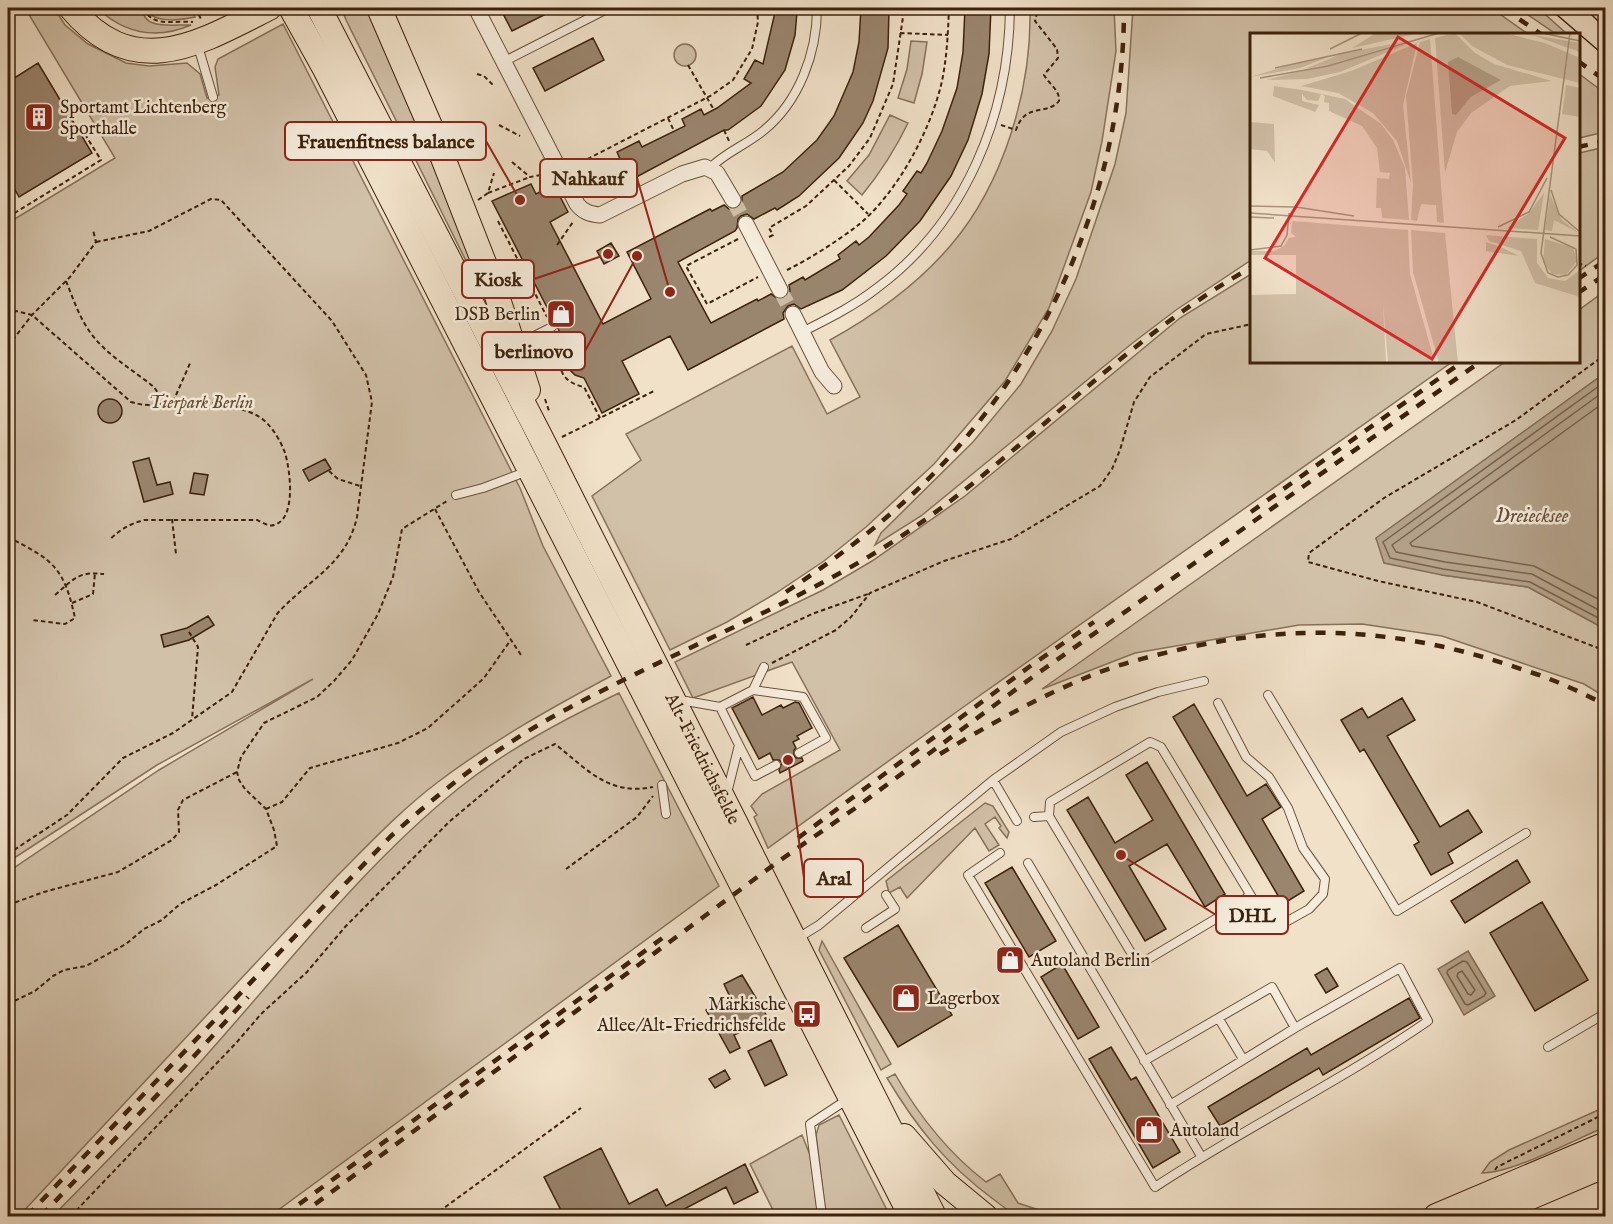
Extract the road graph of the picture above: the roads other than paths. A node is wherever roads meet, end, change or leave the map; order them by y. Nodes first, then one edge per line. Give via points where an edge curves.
1 (71, 8) edge
2 (269, 8) edge
3 (291, 8) edge
4 (319, 8) edge
5 (380, 8) edge
6 (476, 8) edge
7 (609, 8) edge
8 (817, 8) edge
9 (1010, 8) edge
10 (201, 33) junction
11 (503, 62) junction
12 (213, 97) dead end
13 (710, 168) junction
14 (733, 201) tunnel mouth
15 (746, 224) tunnel mouth
16 (777, 283) tunnel mouth
17 (793, 314) tunnel mouth
18 (552, 327) dead end
19 (802, 332) junction
20 (514, 346) junction
21 (834, 386) dead end
22 (550, 437) junction
23 (529, 470) junction
24 (456, 495) road end
25 (764, 667) road end
26 (1204, 681) dead end
27 (753, 690) junction
28 (1268, 695) dead end
29 (672, 698) junction
30 (1218, 703) dead end
31 (720, 707) junction
32 (739, 745) junction
33 (799, 753) dead end
34 (776, 765) dead end
35 (993, 780) junction
36 (662, 785) road end
37 (725, 802) junction
38 (666, 814) dead end
39 (1049, 816) junction
40 (1034, 817) dead end
41 (1017, 821) dead end
42 (1526, 833) dead end
43 (1000, 853) dead end
44 (1028, 863) dead end
45 (1248, 894) junction
46 (886, 895) dead end
47 (866, 928) dead end
48 (794, 940) junction
49 (1605, 1013) edge
50 (1219, 1019) junction
51 (1295, 1028) junction
52 (1548, 1047) dead end
53 (1243, 1059) junction
54 (1144, 1061) junction
55 (850, 1098) junction
56 (877, 1104) junction
57 (1170, 1105) junction
58 (1605, 1143) edge
59 (1201, 1156) junction
60 (1605, 1165) edge
61 (822, 1216) edge
62 (911, 1216) edge
63 (934, 1216) edge
64 (985, 1216) edge
65 (1436, 1216) edge
66 (1486, 1216) edge

1 - 10 main road via 95,32 118,45 169,51
2 - 10 main road
3 - 23 main road, Alt-Friedrichsfelde
4 - 22 main road, Alt-Friedrichsfelde via 470,300
5 - 20 main road via 434,135
6 - 11 street
7 - 11 lane
8 - 13 lane via 815,39 791,101 763,131
9 - 19 lane via 1001,95 981,154 952,207 900,270 862,298
10 - 12 lane
11 - 13 street via 581,210 600,215 682,174
13 - 14 street via 723,181
15 - 16 street
17 - 19 street
18 - 20 lane
19 - 21 street via 822,372
20 - 22 main road
22 - 29 main road, Alt-Friedrichsfelde
23 - 24 lane
23 - 55 main road, Alt-Friedrichsfelde via 681,775
25 - 27 lane
26 - 35 lane via 1158,692 1083,720
27 - 31 lane
27 - 33 lane via 803,697 826,738
28 - 42 lane via 1397,911
29 - 31 lane
29 - 37 main road, Alt-Friedrichsfelde
30 - 45 lane via 1246,757 1269,777 1288,808 1303,848 1324,879 1323,894 1310,909 1284,923 1262,914
31 - 32 lane
32 - 34 lane via 755,776
32 - 37 lane
35 - 41 lane
35 - 48 lane via 819,925
36 - 38 lane
37 - 48 main road, Alt-Friedrichsfelde
39 - 40 lane
39 - 45 lane via 1136,961 1145,961 1165,950 1244,902
39 - 45 lane via 1050,802 1150,742 1161,747
43 - 59 lane via 968,875 1155,1186
44 - 54 lane
46 - 47 lane via 895,909
48 - 56 main road, Alt-Friedrichsfelde
49 - 52 lane
50 - 51 lane via 1272,987
50 - 53 lane
50 - 54 lane
51 - 53 lane
51 - 59 lane via 1400,968 1428,1021 1363,1064
53 - 57 lane
54 - 57 lane
55 - 61 lane via 810,1124
55 - 62 main road, Alt-Friedrichsfelde
56 - 63 main road, Alt-Friedrichsfelde
56 - 64 main road via 945,1183
57 - 59 lane
58 - 65 main road
60 - 66 main road

